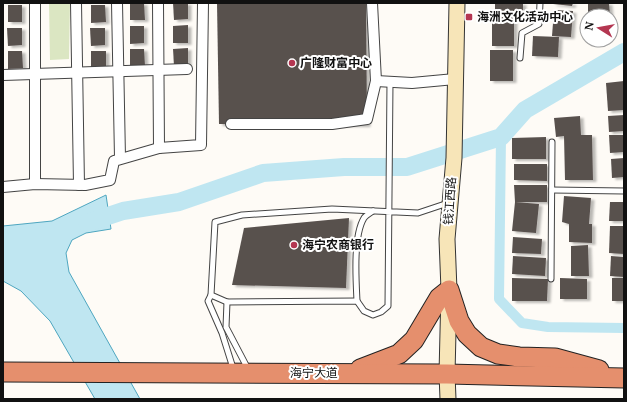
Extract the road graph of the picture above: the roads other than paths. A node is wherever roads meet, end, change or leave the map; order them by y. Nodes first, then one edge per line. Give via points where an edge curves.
1 (35, 3) edge
2 (76, 3) edge
3 (117, 3) edge
4 (158, 3) edge
5 (203, 3) edge
6 (372, 3) edge
7 (457, 3) edge
8 (540, 3) edge
9 (520, 58) dead end
10 (188, 69) dead end
11 (158, 70) junction
12 (119, 71) junction
13 (76, 72) junction
14 (3, 74) edge
15 (36, 74) junction
16 (455, 79) junction
17 (376, 81) junction
18 (390, 82) junction
19 (231, 124) dead end
20 (552, 142) dead end
21 (159, 148) junction
22 (120, 158) junction
23 (35, 184) junction
24 (79, 185) junction
25 (3, 187) edge
26 (552, 190) junction
27 (624, 191) edge
28 (450, 202) junction
29 (374, 211) junction
30 (389, 211) junction
31 (551, 280) dead end
32 (449, 290) junction
33 (211, 295) junction
34 (357, 301) junction
35 (227, 302) junction
36 (3, 372) edge
37 (242, 373) junction
38 (347, 373) junction
39 (447, 374) junction
40 (624, 377) edge
41 (448, 399) edge

1 - 15 street
2 - 13 street
3 - 12 street
4 - 11 street
5 - 21 street via 200,145
6 - 17 street
7 - 16 main road, 钱江西路
8 - 9 lane via 539,24 522,33
10 - 11 street
11 - 12 street
11 - 21 street
12 - 13 street
12 - 22 street
13 - 15 street
13 - 24 street
14 - 15 street
15 - 23 street
16 - 18 street via 412,83
16 - 28 main road, 钱江西路 via 454,158
17 - 18 street
17 - 19 street via 367,119 332,124
18 - 30 lane
20 - 26 lane
21 - 22 street
22 - 24 street via 114,161 110,180
23 - 24 street
23 - 25 street
26 - 27 lane
26 - 31 lane
28 - 30 lane via 418,213
28 - 32 main road, 钱江西路 via 447,239
29 - 30 lane
29 - 33 lane via 332,209 242,215 216,222
29 - 34 lane via 365,217 358,231
30 - 34 lane via 388,306 382,312 373,315 364,311
32 - 38 highway via 439,298 414,340 399,354
32 - 39 main road, 钱江西路
32 - 40 highway via 459,322 481,347 498,354 555,358
33 - 35 lane
33 - 37 lane via 208,301
34 - 35 lane
35 - 37 lane via 226,327
36 - 37 highway, 海宁大道
37 - 38 highway, 海宁大道
38 - 39 highway, 海宁大道
39 - 40 highway, 海宁大道
39 - 41 main road, 钱江西路

